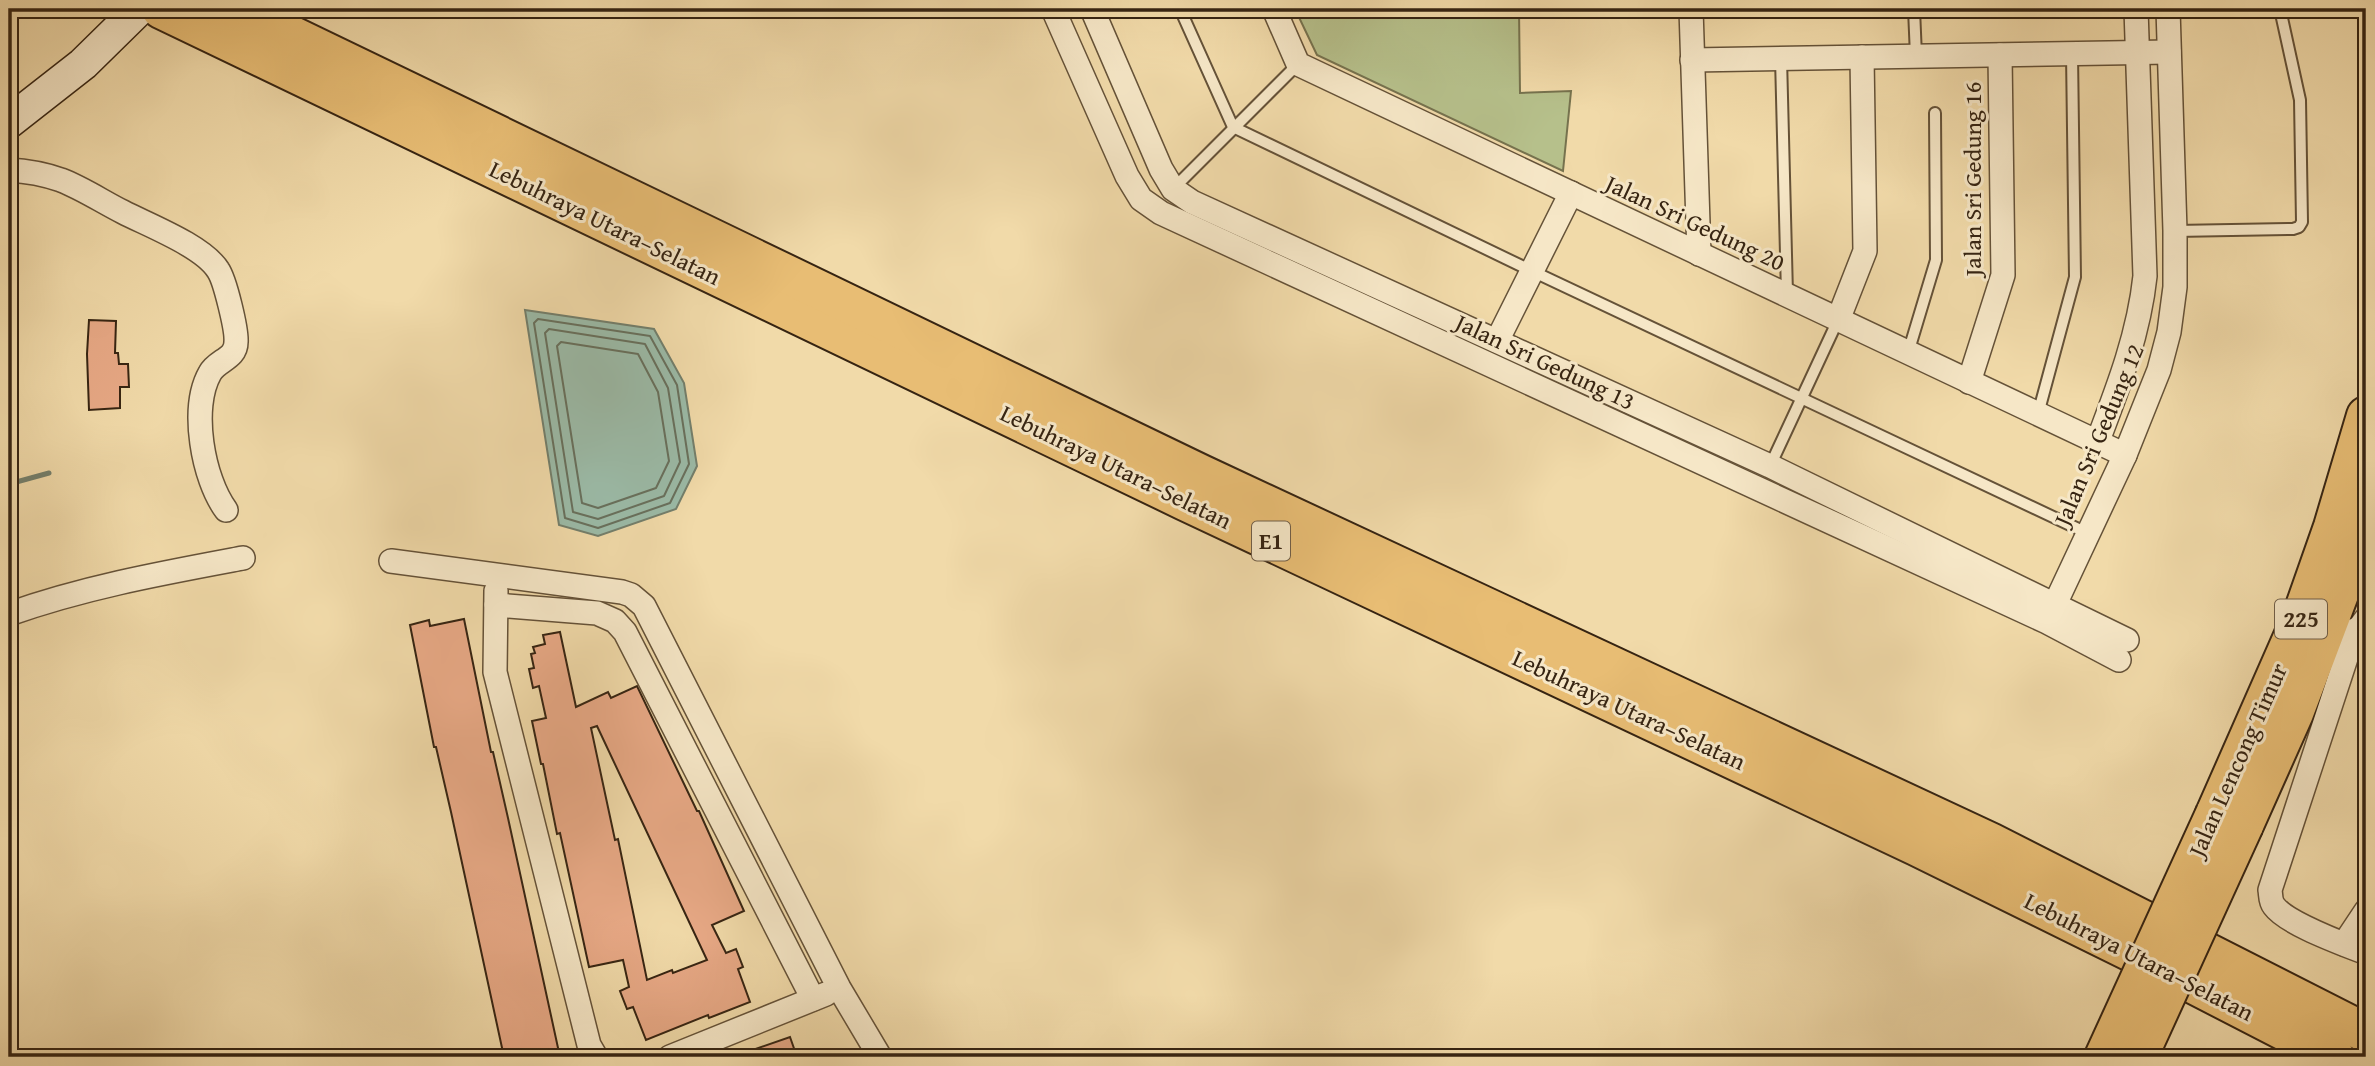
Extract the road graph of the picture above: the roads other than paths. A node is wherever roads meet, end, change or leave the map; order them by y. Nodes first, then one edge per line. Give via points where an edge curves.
1 (139, 9) edge
2 (161, 9) edge
3 (237, 9) edge
4 (1053, 9) edge
5 (1091, 9) edge
6 (1180, 9) edge
7 (1274, 9) edge
8 (1691, 9) edge
9 (1914, 9) edge
10 (2136, 9) edge
11 (2168, 9) edge
12 (2280, 9) edge
13 (2169, 52) junction
14 (2136, 53) junction
15 (2072, 54) junction
16 (2000, 55) junction
17 (1916, 56) junction
18 (1862, 57) junction
19 (1782, 58) junction
20 (1692, 60) junction
21 (1298, 64) junction
22 (1935, 113) dead end
23 (9, 122) edge
24 (1233, 127) junction
25 (9, 170) edge
26 (1173, 189) junction
27 (1571, 193) junction
28 (2175, 231) junction
29 (1699, 254) junction
30 (1532, 271) junction
31 (1787, 295) junction
32 (1838, 320) junction
33 (1497, 341) junction
34 (1908, 353) junction
35 (1969, 382) junction
36 (1801, 398) junction
37 (2038, 414) junction
38 (2366, 416) edge
39 (2097, 443) junction
40 (2124, 455) junction
41 (1770, 466) junction
42 (226, 510) dead end
43 (2366, 523) edge
44 (2087, 533) junction
45 (243, 558) dead end
46 (391, 561) dead end
47 (497, 574) junction
48 (496, 605) junction
49 (2051, 613) junction
50 (9, 614) edge
51 (2349, 624) edge
52 (2123, 650) dead end
53 (2229, 820) junction
54 (2366, 911) edge
55 (2344, 944) junction
56 (2366, 953) edge
57 (839, 988) junction
58 (813, 999) junction
59 (2366, 1033) edge
60 (596, 1057) edge
61 (670, 1057) edge
62 (880, 1057) edge
63 (2104, 1057) edge
64 (2138, 1057) edge
65 (2335, 1057) edge

1 - 23 main road via 83,64
2 - 65 highway, Lebuhraya Utara–Selatan / E1 via 1916,846
3 - 59 highway, Lebuhraya Utara–Selatan / E1 via 1201,474 1990,842
4 - 49 street, Jalan Sri Gedung 13 via 1127,176 1141,199 1161,213
5 - 26 street
6 - 24 lane
7 - 21 street
8 - 20 street
9 - 17 lane
10 - 14 street, Jalan Sri Gedung 12
11 - 13 street, Jalan Sri Gedung 12
12 - 28 lane via 2300,100 2302,222 2293,229
13 - 14 street
13 - 28 street, Jalan Sri Gedung 12
14 - 15 street
14 - 39 street, Jalan Sri Gedung 12 via 2145,276 2142,309
15 - 16 street
15 - 37 lane via 2075,277
16 - 17 street
16 - 35 street, Jalan Sri Gedung 16 via 2003,275
17 - 18 street
18 - 19 street
18 - 32 street via 1865,251
19 - 20 street
19 - 31 lane
20 - 29 street
21 - 24 lane
21 - 27 street, Jalan Sri Gedung 20
22 - 34 lane via 1936,260
24 - 26 lane
24 - 30 lane
25 - 42 street via 64,181 178,239 218,269 237,344 231,356 215,365 199,407 202,442 215,491
26 - 33 street, Jalan Sri Gedung 13 via 1192,202
27 - 29 street, Jalan Sri Gedung 20
27 - 30 street
28 - 40 street, Jalan Sri Gedung 12 via 2169,331 2159,370
29 - 31 street, Jalan Sri Gedung 20
30 - 33 street
30 - 36 lane
31 - 32 street, Jalan Sri Gedung 20
32 - 34 street, Jalan Sri Gedung 20
32 - 36 lane
33 - 41 street, Jalan Sri Gedung 13
34 - 35 street, Jalan Sri Gedung 20
35 - 37 street, Jalan Sri Gedung 20
36 - 41 lane
36 - 44 lane
37 - 39 street, Jalan Sri Gedung 20
38 - 53 highway, Jalan Lencong Timur / 225 via 2333,527
39 - 40 street, Jalan Sri Gedung 20
40 - 44 street, Jalan Sri Gedung 12
41 - 49 street, Jalan Sri Gedung 13
43 - 51 highway, Jalan Lencong Timur / 225
44 - 49 street, Jalan Sri Gedung 12
45 - 50 street via 115,582
46 - 47 street
47 - 48 street
47 - 57 street via 622,592 644,606
48 - 58 street via 597,613 625,632
48 - 60 street via 495,673 589,1045
49 - 52 street, Jalan Sri Gedung 13
51 - 53 highway, Jalan Lencong Timur / 225
51 - 55 street via 2349,649 2270,890 2274,906 2301,925
53 - 63 highway, Jalan Lencong Timur / 225, bridge
53 - 64 highway, Jalan Lencong Timur / 225, bridge
54 - 55 street
55 - 56 street
57 - 58 street
57 - 62 street
58 - 61 street

